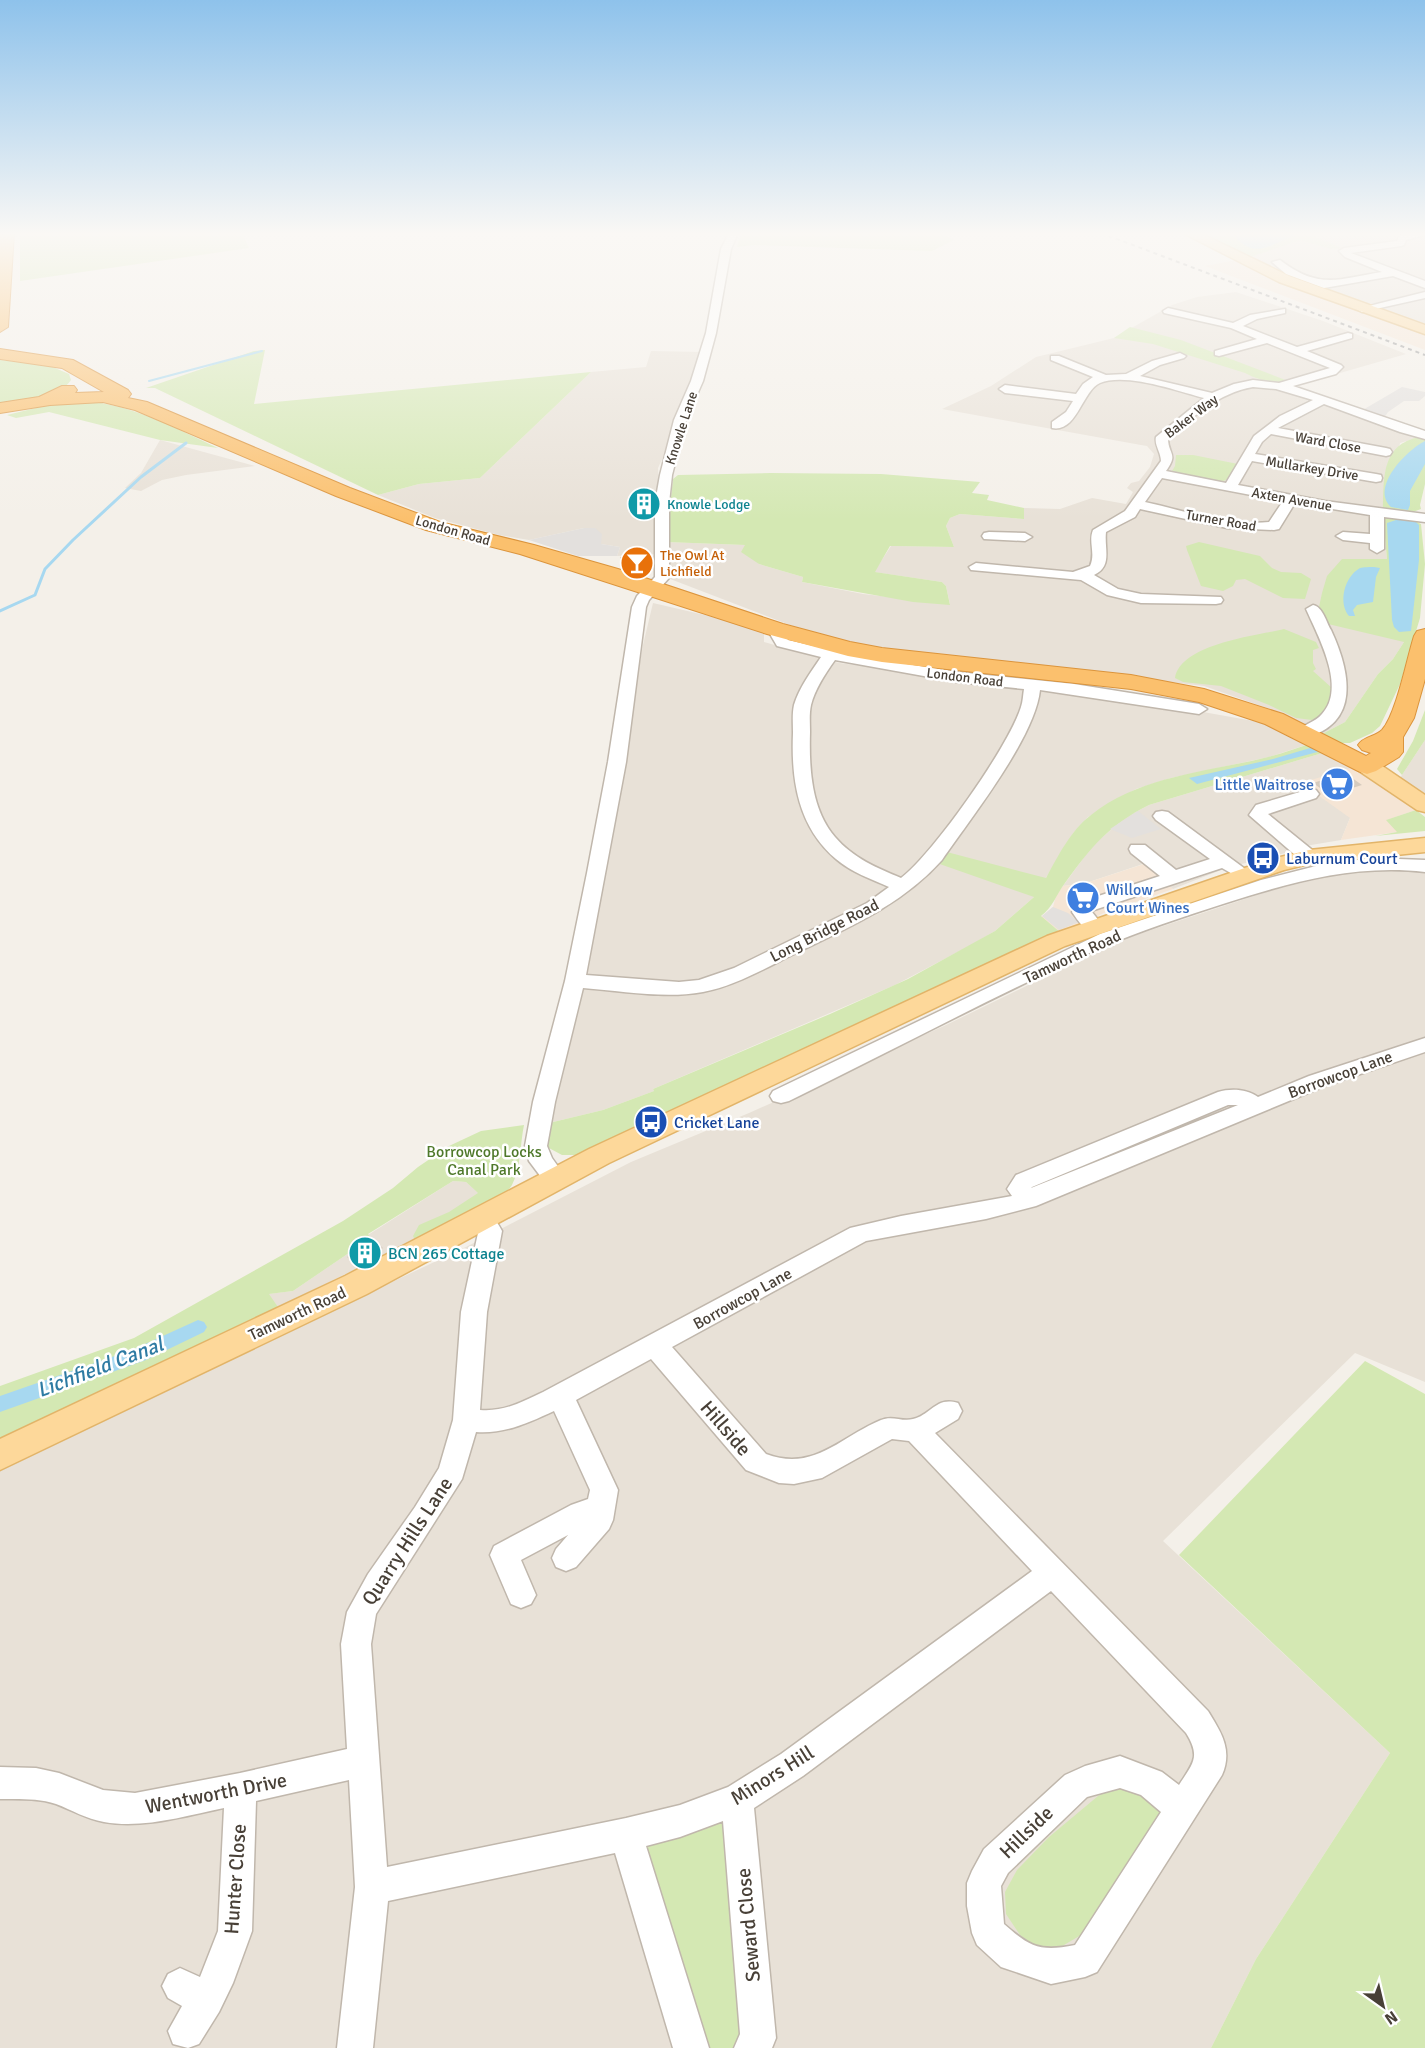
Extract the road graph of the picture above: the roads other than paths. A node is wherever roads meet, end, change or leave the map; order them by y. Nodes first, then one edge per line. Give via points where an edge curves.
1 (710, 329) edge
2 (1241, 329) edge
3 (1268, 339) junction
4 (1361, 341) dead end
5 (0, 344) edge
6 (1207, 348) dead end
7 (1298, 350) junction
8 (1219, 353) junction
9 (0, 354) edge
10 (1180, 356) dead end
11 (19, 357) junction
12 (1232, 357) dead end
13 (1056, 358) dead end
14 (78, 372) junction
15 (1129, 377) junction
16 (1104, 378) junction
17 (1281, 386) junction
18 (1005, 389) dead end
19 (1214, 397) junction
20 (1078, 398) junction
21 (1323, 400) junction
22 (42, 402) junction
23 (141, 406) junction
24 (0, 408) edge
25 (0, 414) edge
26 (1039, 422) dead end
27 (1056, 425) junction
28 (1075, 429) dead end
29 (1270, 430) junction
30 (1425, 435) edge
31 (1386, 452) dead end
32 (1249, 457) junction
33 (1160, 474) junction
34 (1376, 478) dead end
35 (1230, 487) junction
36 (1290, 500) junction
37 (1137, 504) junction
38 (1384, 513) junction
39 (1419, 517) edge
40 (989, 536) dead end
41 (1343, 536) dead end
42 (976, 567) dead end
43 (1010, 570) junction
44 (1084, 575) junction
45 (1194, 586) dead end
46 (648, 594) junction
47 (1216, 600) dead end
48 (1200, 601) junction
49 (1313, 609) dead end
50 (775, 629) junction
51 (1425, 636) edge
52 (830, 656) junction
53 (1032, 685) junction
54 (1168, 696) junction
55 (1199, 709) dead end
56 (1354, 752) junction
57 (1310, 794) dead end
58 (1425, 805) edge
59 (1162, 816) dead end
60 (1425, 844) edge
61 (1138, 849) dead end
62 (1380, 850) junction
63 (1425, 851) edge
64 (1311, 862) junction
65 (1425, 866) edge
66 (1234, 868) junction
67 (1173, 877) junction
68 (903, 886) junction
69 (1094, 926) junction
70 (574, 981) junction
71 (1425, 1045) edge
72 (826, 1061) junction
73 (781, 1096) dead end
74 (555, 1179) junction
75 (481, 1220) junction
76 (655, 1346) junction
77 (561, 1396) junction
78 (949, 1411) dead end
79 (466, 1420) junction
80 (916, 1431) junction
81 (0, 1455) edge
82 (602, 1506) junction
83 (566, 1558) dead end
84 (1053, 1573) junction
85 (521, 1595) dead end
86 (363, 1761) junction
87 (0, 1783) edge
88 (240, 1789) junction
89 (737, 1800) junction
90 (1183, 1809) junction
91 (626, 1834) junction
92 (372, 1887) junction
93 (186, 2031) dead end
94 (355, 2048) edge
95 (692, 2048) edge
96 (753, 2048) edge

1 - 46 street, Knowle Lane via 672,447 662,503 662,578
2 - 3 street
3 - 7 street
3 - 8 street
4 - 7 street via 1343,335
5 - 11 highway
6 - 8 street
7 - 17 street via 1337,369
8 - 12 street
9 - 11 highway, London Road
10 - 15 street
11 - 14 highway, London Road via 62,362
13 - 16 street
14 - 22 highway via 68,390
14 - 23 highway, London Road
15 - 16 street
15 - 19 street
16 - 20 street via 1088,384
17 - 19 street, Baker Way via 1248,384
17 - 21 street, Baker Way
18 - 20 street
19 - 33 street, Baker Way via 1161,439 1167,459
20 - 27 street via 1072,412
21 - 29 street via 1296,411
21 - 30 street, Baker Way
22 - 23 highway, London Road via 103,397
22 - 24 highway
22 - 25 highway
23 - 46 highway, London Road via 424,523 527,549
26 - 27 street
27 - 28 street
29 - 31 street, Ward Close
29 - 32 street via 1254,445
32 - 34 street, Mullarkey Drive
32 - 35 street
33 - 35 street, Axten Avenue
33 - 37 street
35 - 36 street, Axten Avenue
36 - 37 street, Turner Road via 1274,526 1265,527
36 - 38 street, Axten Avenue
37 - 44 street via 1125,518 1100,530 1099,564
38 - 39 street, Axten Avenue
38 - 41 street via 1377,544
40 - 43 street via 1018,537
42 - 43 street
43 - 44 street
44 - 48 street via 1127,596
45 - 48 street
46 - 50 highway, London Road via 688,600
46 - 70 street
47 - 48 street
49 - 56 street via 1332,652 1340,688 1338,702 1328,718
50 - 52 street, London Road via 782,644
50 - 54 highway, London Road via 882,656 1131,682
51 - 56 highway via 1402,718
52 - 53 street, London Road
52 - 68 street via 811,682 802,707 800,771 804,796 816,824 841,853
53 - 54 street, London Road
53 - 68 street, Long Bridge Road via 1030,706 987,783 934,856
54 - 55 street, London Road
54 - 56 highway, London Road via 1233,704
56 - 58 main road, London Road
57 - 64 street via 1262,809 1258,815
59 - 66 street
60 - 62 main road, Tamworth Road
61 - 67 street
62 - 63 main road, Tamworth Road
62 - 64 main road, Tamworth Road
64 - 65 street, Tamworth Road
64 - 66 main road, Tamworth Road
64 - 72 street, Tamworth Road via 1247,890 1121,933
66 - 67 street, Tamworth Road
66 - 69 main road, Tamworth Road
67 - 69 street, Tamworth Road via 1087,906 1082,912
68 - 70 street, Long Bridge Road via 874,907 741,972 702,986
69 - 72 main road, Tamworth Road via 1045,946
70 - 74 street via 536,1146 541,1161
71 - 76 street, Borrowcop Lane via 1349,1069 1028,1200 859,1234
72 - 73 street, Tamworth Road
72 - 74 main road, Tamworth Road via 599,1156
74 - 75 main road, Tamworth Road
75 - 79 street, Quarry Hills Lane via 490,1231 474,1312
75 - 81 main road, Tamworth Road via 357,1285
76 - 77 street, Borrowcop Lane
76 - 80 street, Hillside via 756,1462 779,1471 822,1466 889,1428
77 - 79 street, Borrowcop Lane via 515,1417 494,1422
77 - 82 street via 604,1491
78 - 80 street
79 - 86 street, Quarry Hills Lane via 452,1471 362,1612 356,1644
80 - 84 street, Hillside
82 - 83 street via 599,1520
82 - 85 street via 504,1556
84 - 89 street, Minors Hill via 792,1765
84 - 90 street, Hillside via 1197,1722 1210,1743 1211,1764
86 - 88 street, Wentworth Drive
86 - 92 street, Quarry Hills Lane
87 - 88 street, Wentworth Drive via 36,1784 103,1806 135,1809
88 - 93 street, Hunter Close via 235,1931 221,1971 194,1993
89 - 91 street, Minors Hill via 680,1821
89 - 96 street, Seward Close via 758,2038
90 - 90 street, Hillside via 1085,1960 1051,1967 1012,1955 989,1933 984,1883 996,1861 1076,1786 1120,1772 1151,1783
91 - 92 street, Minors Hill
91 - 95 street
92 - 94 street, Quarry Hills Lane

